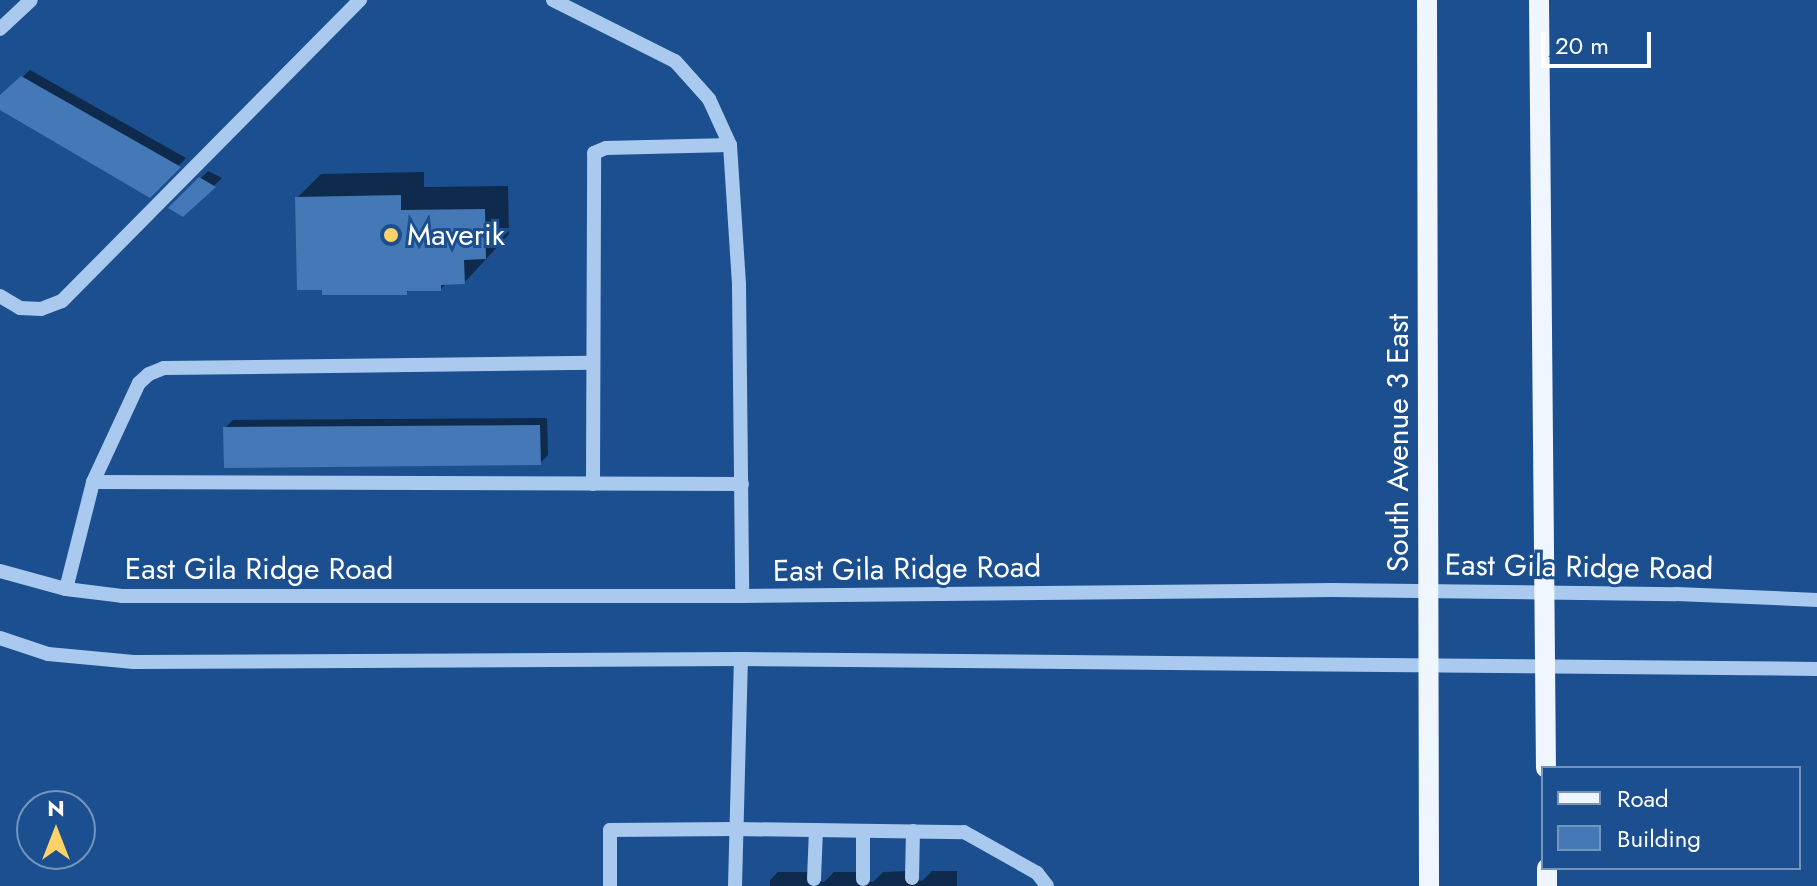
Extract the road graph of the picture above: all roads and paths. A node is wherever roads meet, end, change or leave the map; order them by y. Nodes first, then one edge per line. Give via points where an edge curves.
1 (31, 0) edge
2 (360, 0) edge
3 (553, 0) edge
4 (1427, 0) edge
5 (1539, 0) edge
6 (0, 29) edge
7 (730, 145) junction
8 (0, 296) edge
9 (593, 363) junction
10 (93, 482) junction
11 (593, 484) junction
12 (742, 484) junction
13 (0, 571) edge
14 (66, 589) junction
15 (1429, 591) junction
16 (1546, 591) junction
17 (742, 596) junction
18 (1817, 600) edge
19 (0, 638) edge
20 (741, 659) junction
21 (1429, 665) junction
22 (1546, 666) junction
23 (1817, 669) edge
24 (1546, 766) edge
25 (736, 829) junction
26 (816, 830) junction
27 (863, 831) junction
28 (913, 831) junction
29 (912, 878) dead end
30 (814, 879) dead end
31 (863, 879) dead end
32 (610, 886) edge
33 (735, 886) edge
34 (1047, 886) edge
35 (1429, 886) edge

1 - 6 street
2 - 8 street via 62,301 41,309 20,308
3 - 7 street via 675,61 709,99
4 - 15 main road, South Avenue 3 East
5 - 16 main road
7 - 9 street via 606,148 594,153
7 - 12 street via 739,285
9 - 10 street via 164,368 139,383
9 - 11 street
10 - 11 street
10 - 14 street
11 - 12 street
12 - 17 street
13 - 14 street, East Gila Ridge Road
14 - 17 street, East Gila Ridge Road via 122,596
15 - 16 street, East Gila Ridge Road
15 - 17 street, East Gila Ridge Road
15 - 21 main road, South Avenue 3 East
16 - 18 street, East Gila Ridge Road
16 - 22 main road
19 - 20 street via 48,654 134,662
20 - 21 street
20 - 25 street
21 - 22 street
21 - 35 main road, South Avenue 3 East
22 - 23 street
22 - 24 main road
25 - 26 street
25 - 32 street via 610,830
25 - 33 street
26 - 27 street
26 - 30 street
27 - 28 street
27 - 31 street
28 - 29 street
28 - 34 street via 964,832 1037,873

